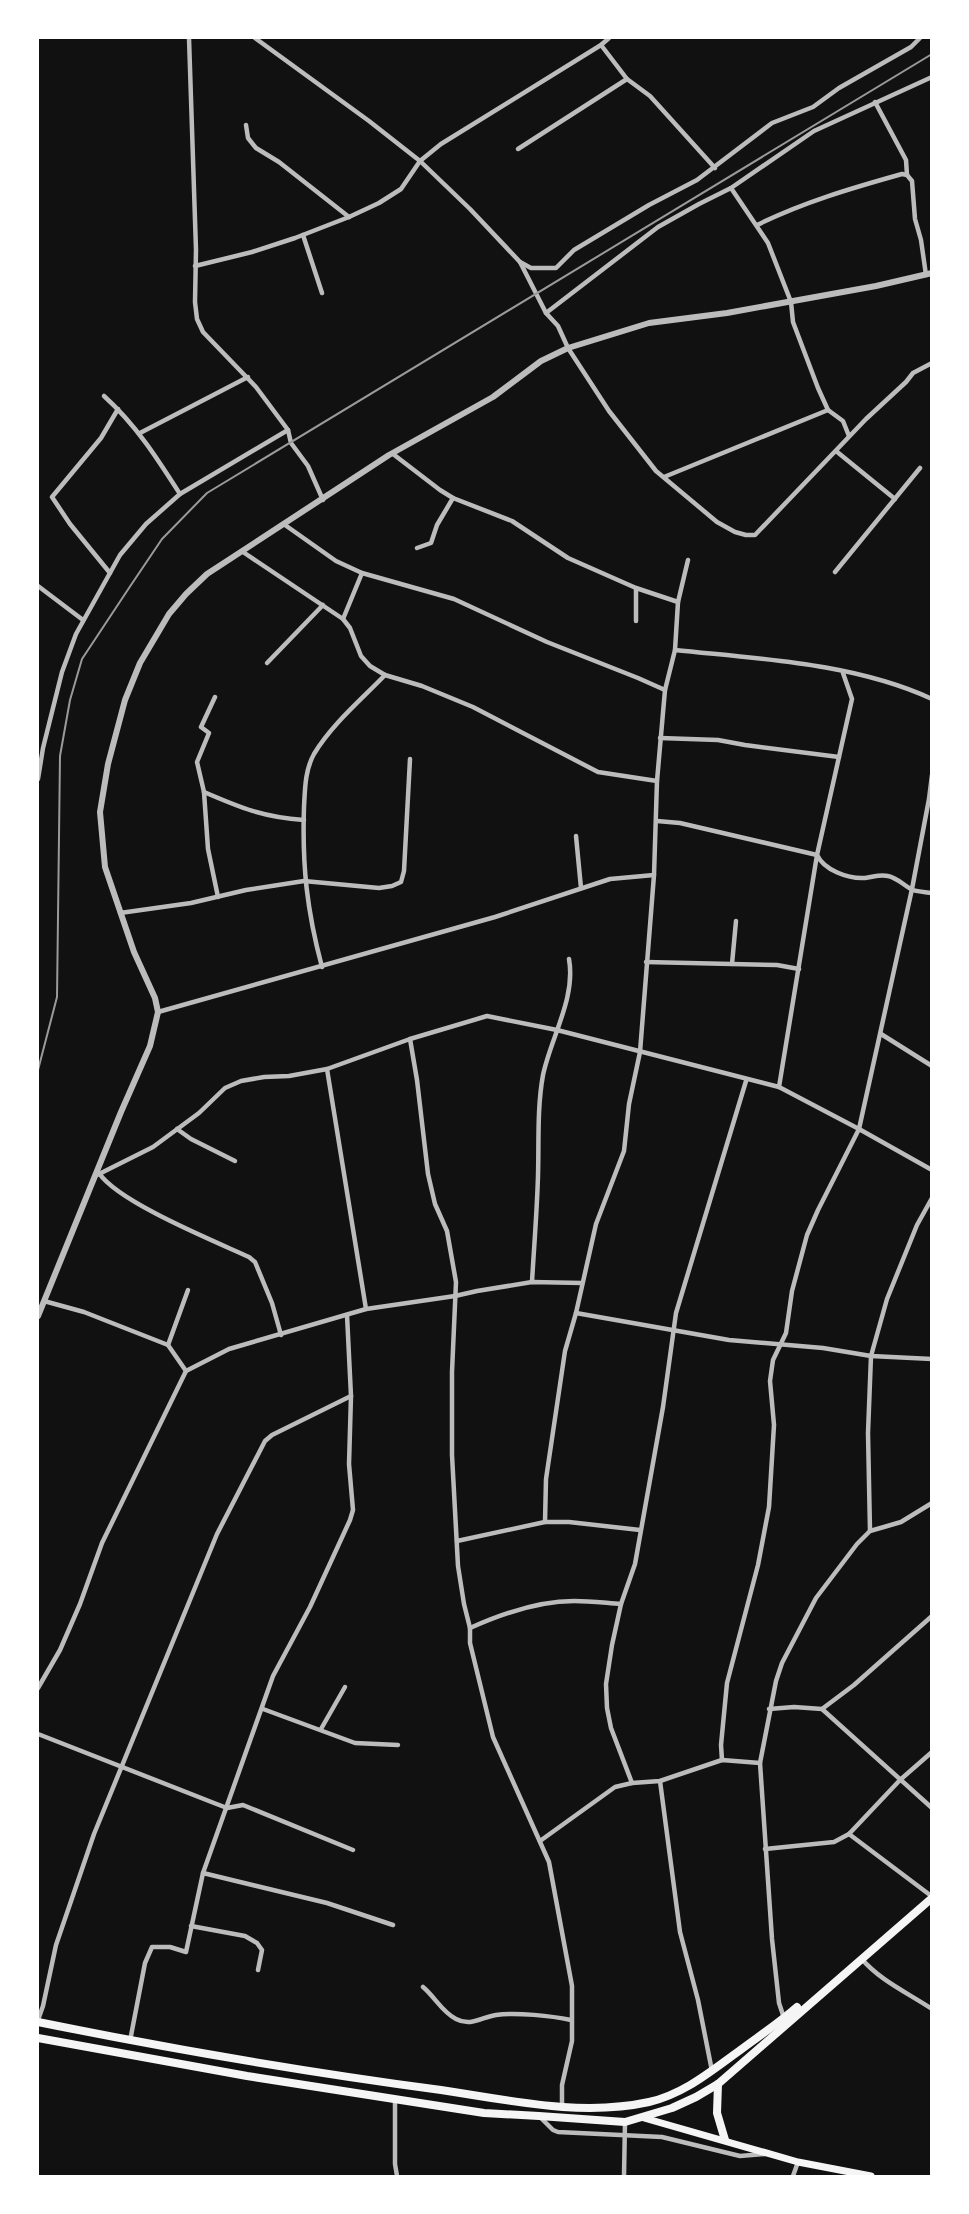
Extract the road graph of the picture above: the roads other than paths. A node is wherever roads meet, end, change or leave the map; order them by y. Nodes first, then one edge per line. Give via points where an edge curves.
1 (189, 38) edge
2 (255, 38) edge
3 (609, 38) edge
4 (920, 38) edge
5 (601, 45) junction
6 (932, 77) edge
7 (627, 78) junction
8 (875, 102) junction
9 (246, 125) dead end
10 (518, 149) dead end
11 (420, 161) junction
12 (715, 168) junction
13 (908, 175) junction
14 (731, 188) junction
15 (349, 217) junction
16 (757, 225) junction
17 (303, 235) junction
18 (519, 262) junction
19 (195, 266) junction
20 (929, 274) edge
21 (322, 293) dead end
22 (791, 302) junction
23 (546, 313) junction
24 (568, 348) junction
25 (932, 363) edge
26 (248, 378) junction
27 (104, 396) dead end
28 (118, 409) junction
29 (828, 410) junction
30 (288, 430) junction
31 (140, 433) junction
32 (849, 437) junction
33 (836, 451) junction
34 (393, 454) junction
35 (920, 468) dead end
36 (664, 477) junction
37 (180, 494) junction
38 (453, 498) junction
39 (895, 499) junction
40 (323, 500) junction
41 (285, 525) junction
42 (417, 548) dead end
43 (243, 552) junction
44 (688, 560) dead end
45 (835, 572) dead end
46 (110, 573) junction
47 (362, 573) junction
48 (38, 585) edge
49 (636, 588) junction
50 (678, 602) junction
51 (323, 605) junction
52 (343, 619) junction
53 (83, 620) junction
54 (636, 621) dead end
55 (675, 650) junction
56 (267, 663) dead end
57 (843, 673) junction
58 (385, 675) junction
59 (665, 690) junction
60 (214, 697) dead end
61 (932, 699) edge
62 (660, 738) junction
63 (40, 748) edge
64 (839, 757) junction
65 (410, 759) dead end
66 (932, 775) edge
67 (38, 779) edge
68 (657, 781) junction
69 (204, 792) junction
70 (930, 800) edge
71 (304, 820) junction
72 (657, 821) junction
73 (576, 836) dead end
74 (817, 855) junction
75 (654, 875) junction
76 (304, 881) junction
77 (581, 888) junction
78 (912, 889) junction
79 (932, 893) edge
80 (218, 897) junction
81 (120, 913) junction
82 (736, 921) dead end
83 (569, 959) dead end
84 (646, 962) junction
85 (732, 964) junction
86 (322, 967) junction
87 (799, 969) junction
88 (158, 1012) junction
89 (557, 1030) junction
90 (881, 1034) junction
91 (410, 1040) junction
92 (640, 1052) junction
93 (932, 1066) edge
94 (327, 1069) junction
95 (746, 1081) junction
96 (778, 1087) junction
97 (177, 1129) junction
98 (859, 1129) junction
99 (235, 1161) dead end
100 (932, 1170) edge
101 (99, 1173) junction
102 (92, 1182) junction
103 (932, 1198) edge
104 (532, 1282) junction
105 (582, 1283) junction
106 (188, 1290) dead end
107 (455, 1296) junction
108 (44, 1301) junction
109 (366, 1309) junction
110 (576, 1313) junction
111 (347, 1315) junction
112 (38, 1316) edge
113 (674, 1332) junction
114 (281, 1335) junction
115 (168, 1345) junction
116 (780, 1345) junction
117 (871, 1356) junction
118 (932, 1359) edge
119 (186, 1371) junction
120 (351, 1396) junction
121 (932, 1503) edge
122 (545, 1522) junction
123 (640, 1530) junction
124 (870, 1531) junction
125 (457, 1541) junction
126 (621, 1604) junction
127 (932, 1616) edge
128 (470, 1628) junction
129 (345, 1687) dead end
130 (38, 1688) edge
131 (263, 1709) junction
132 (769, 1709) junction
133 (822, 1709) junction
134 (321, 1729) junction
135 (38, 1734) edge
136 (398, 1746) dead end
137 (932, 1752) edge
138 (722, 1760) junction
139 (760, 1763) junction
140 (122, 1768) junction
141 (900, 1780) junction
142 (660, 1781) junction
143 (632, 1783) junction
144 (226, 1808) junction
145 (932, 1808) edge
146 (849, 1834) junction
147 (540, 1841) junction
148 (765, 1849) junction
149 (353, 1850) dead end
150 (204, 1873) junction
151 (931, 1895) edge
152 (393, 1925) dead end
153 (191, 1926) junction
154 (861, 1958) junction
155 (258, 1970) dead end
156 (423, 1987) dead end
157 (932, 2009) edge
158 (784, 2018) junction
159 (571, 2020) junction
160 (38, 2021) edge
161 (38, 2038) edge
162 (130, 2041) junction
163 (712, 2071) junction
164 (718, 2084) junction
165 (489, 2097) junction
166 (395, 2099) junction
167 (562, 2107) junction
168 (484, 2113) junction
169 (539, 2116) junction
170 (644, 2118) junction
171 (625, 2122) junction
172 (626, 2136) junction
173 (725, 2140) junction
174 (768, 2154) junction
175 (798, 2162) junction
176 (397, 2176) edge
177 (624, 2176) edge
178 (793, 2176) edge
179 (871, 2176) edge

1 - 19 street
2 - 11 street
3 - 5 street
4 - 12 street via 813,107 772,123
5 - 7 street
5 - 11 street
6 - 8 street
7 - 10 street
7 - 12 street via 650,96
8 - 13 street via 906,160
8 - 14 street via 814,131
9 - 15 street via 248,138 256,148
11 - 15 street via 391,197
11 - 18 street
12 - 18 street via 574,250 556,268 531,268
13 - 16 street via 793,207
13 - 20 street
14 - 16 street
14 - 23 street via 658,227
15 - 17 street
16 - 22 street
17 - 19 street
17 - 21 street
18 - 23 street
19 - 26 street via 197,319 203,332
20 - 22 street
22 - 24 street via 649,323
22 - 29 street via 805,356
23 - 24 street via 558,326
24 - 34 street via 541,361 493,397
24 - 36 street via 609,411
25 - 32 street via 913,373
26 - 30 street
26 - 31 street
27 - 28 street
28 - 31 street
28 - 46 street via 101,438 52,497
29 - 32 street via 843,421
29 - 36 street
30 - 37 street
30 - 40 street via 291,443 308,466
31 - 37 street
32 - 33 street
33 - 36 street via 751,536 717,522
33 - 39 street
34 - 38 street
34 - 40 street
35 - 39 street
37 - 46 street via 146,524
38 - 42 street via 431,543
38 - 49 street via 512,521 568,558
39 - 45 street
40 - 41 street
41 - 43 street
41 - 47 street via 336,561
43 - 51 street
43 - 81 street via 207,574 169,614 124,700 100,812 105,867
44 - 50 street
46 - 53 street
47 - 52 street
47 - 59 street via 454,599
48 - 53 street
49 - 50 street
49 - 54 street
50 - 55 street
51 - 52 street
51 - 56 street
52 - 58 street via 362,656
53 - 63 street via 62,672
55 - 57 street via 808,664
55 - 59 street
57 - 61 street via 873,677
57 - 64 street via 852,699
58 - 68 street via 474,707 598,772
58 - 71 street via 315,753 308,766
59 - 62 street
60 - 69 street via 201,727 209,733 197,762
62 - 64 street via 718,740
62 - 68 street
63 - 67 street
64 - 74 street
65 - 76 street via 401,882 379,888
66 - 70 street
68 - 72 street
69 - 71 street via 272,817
69 - 80 street via 208,849
70 - 78 street
71 - 76 street
72 - 74 street
72 - 75 street
73 - 77 street
74 - 78 street via 827,867 844,874 866,878 886,875
74 - 87 street
75 - 77 street via 610,879
75 - 84 street
76 - 80 street
76 - 86 street
77 - 86 street
78 - 79 street
78 - 90 street
80 - 81 street
81 - 88 street
82 - 85 street
83 - 89 street via 571,977
84 - 85 street
84 - 92 street
85 - 87 street
86 - 88 street
87 - 96 street
88 - 102 street via 150,1046
89 - 91 street via 487,1016
89 - 92 street
89 - 104 street via 543,1075 539,1113
90 - 93 street
90 - 98 street
91 - 94 street
91 - 107 street via 428,1174 451,1248
92 - 95 street
92 - 105 street via 624,1152 596,1224
94 - 97 street via 241,1081 225,1088
94 - 109 street
95 - 96 street
95 - 113 street via 676,1313
96 - 98 street
97 - 99 street
97 - 101 street via 153,1148
98 - 100 street
98 - 116 street via 807,1235
101 - 102 street
101 - 114 street via 116,1191 255,1262
102 - 108 street
103 - 117 street via 887,1299
104 - 105 street
104 - 107 street
105 - 110 street
106 - 115 street
107 - 109 street
107 - 125 street via 451,1414
108 - 112 street
108 - 115 street via 84,1312
109 - 111 street
110 - 113 street
110 - 122 street via 565,1351 547,1468
111 - 114 street
111 - 120 street
113 - 116 street
113 - 123 street
114 - 119 street via 228,1349
115 - 119 street
116 - 117 street
116 - 138 street via 770,1381 774,1425 769,1507 727,1683
117 - 118 street
117 - 124 street
119 - 130 street via 102,1543 60,1650
120 - 131 street via 349,1464 353,1510 310,1607 273,1676
120 - 140 street via 265,1441 217,1534
121 - 124 street via 901,1522
122 - 123 street
122 - 125 street
123 - 126 street via 635,1564
124 - 132 street via 816,1598 782,1663
125 - 128 street
126 - 128 street via 572,1601 538,1606
126 - 143 street via 606,1684 607,1708
127 - 133 street
128 - 147 street via 470,1643 493,1737
129 - 134 street
131 - 134 street
131 - 144 street
132 - 133 street
132 - 139 street
133 - 141 street
134 - 136 street via 355,1743
135 - 140 street
137 - 141 street
138 - 139 street
138 - 142 street
139 - 148 street
140 - 144 street
140 - 160 street via 77,1881 56,1945
141 - 145 street
141 - 146 street
142 - 143 street
142 - 163 street via 680,1932
143 - 147 street via 615,1787
144 - 149 street via 243,1805
144 - 150 street
146 - 148 street via 834,1842
146 - 151 street
147 - 159 street via 549,1862 572,1986
148 - 158 street via 777,1993
150 - 152 street via 327,1903
150 - 153 street
151 - 154 main road
151 - 158 main road
153 - 155 street via 252,1939 262,1950
153 - 162 street via 186,1952 152,1947 145,1963
154 - 157 street
154 - 164 main road
156 - 159 street via 445,2013 465,2022 498,2014
158 - 163 main road
159 - 167 street via 572,2041 562,2085
160 - 162 main road
161 - 166 main road
162 - 165 main road
163 - 167 main road via 693,2085 647,2103 607,2108
164 - 170 main road via 687,2102
164 - 173 main road via 717,2113
165 - 167 main road
165 - 168 main road
166 - 168 main road
166 - 176 street
168 - 169 main road
169 - 171 main road
169 - 172 street via 558,2132
170 - 171 main road
170 - 173 main road
171 - 172 street
172 - 174 street via 662,2138 740,2156
172 - 177 street
173 - 174 main road
174 - 175 main road
175 - 178 street
175 - 179 main road

